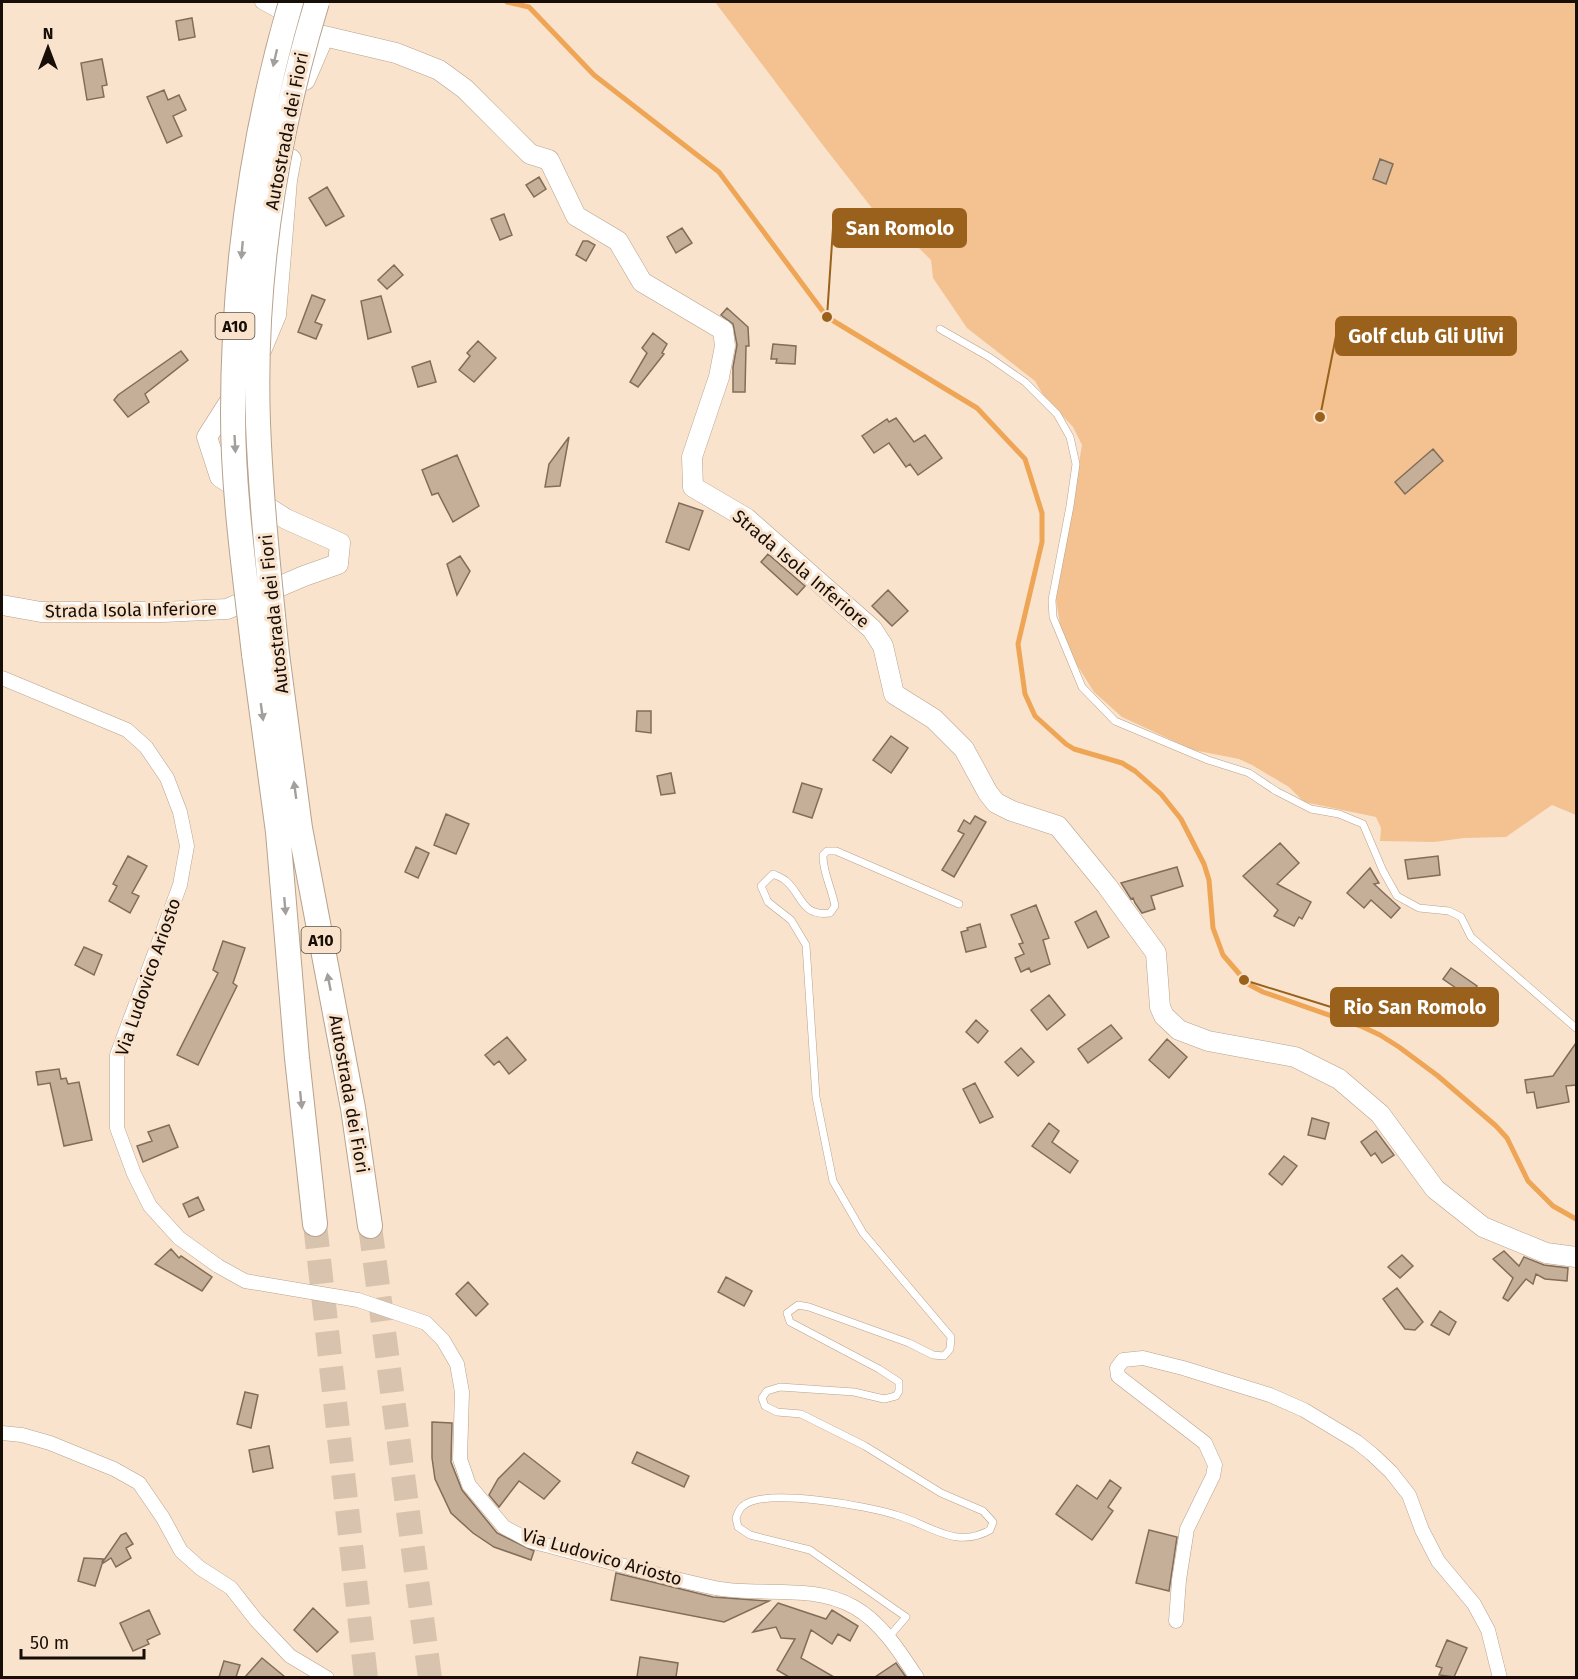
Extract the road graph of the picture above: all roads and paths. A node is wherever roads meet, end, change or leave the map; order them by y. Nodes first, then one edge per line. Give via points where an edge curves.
1 (262, 2) edge
2 (291, 2) edge
3 (317, 2) edge
4 (324, 36) junction
5 (940, 329) dead end
6 (2, 606) edge
7 (266, 654) junction
8 (2, 678) edge
9 (959, 904) dead end
10 (1576, 1029) edge
11 (315, 1224) tunnel mouth
12 (370, 1226) tunnel mouth
13 (1576, 1257) edge
14 (2, 1424) edge
15 (2, 1433) edge
16 (22, 1435) junction
17 (1176, 1621) dead end
18 (888, 1638) junction
19 (327, 1677) edge
20 (917, 1677) edge
21 (1500, 1677) edge

1 - 4 street
2 -> 7 highway, Autostrada dei Fiori / A10, bridge via 261,122 245,216 236,319 233,416 238,503
3 - 7 highway, Autostrada dei Fiori / A10, bridge via 282,137 267,238 259,336
4 - 6 street, Strada Isola Inferiore via 305,80 287,180 276,315 263,348 207,437 220,477 286,519 340,543 338,564 227,609 41,612
4 - 13 street, Strada Isola Inferiore via 396,53 439,70 465,89 530,154 549,160 576,216 618,241 642,282 723,330 719,377 692,457 693,488 746,518 872,628 883,646 894,694 934,719 964,749 996,803 1058,826 1156,953 1164,1016 1179,1030 1208,1041 1295,1057 1339,1078 1380,1114 1435,1189 1483,1227 1546,1253
5 - 10 lane via 1025,382 1058,414 1070,437 1076,464 1052,600 1053,617 1083,687 1115,721 1249,773 1311,810 1339,814 1363,824 1397,896 1419,908 1449,911 1461,917 1471,938
7 -> 11 highway, Autostrada dei Fiori / A10 via 297,1058
12 -> 7 highway, Autostrada dei Fiori / A10 via 353,1108
8 - 18 street, Via Ludovico Ariosto via 127,730 146,747 167,778 180,812 187,846 180,885 117,1055 117,1128 150,1206 179,1238 245,1281 358,1300 426,1323 443,1340 457,1364 462,1392 460,1459 469,1485 504,1527 530,1541 718,1589 825,1596 854,1607
9 - 18 lane via 836,851 827,851 822,863 835,906 830,913 819,915 803,905 786,881 773,874 760,886 768,902 791,920 806,945 816,1097 833,1182 863,1233 951,1337 950,1349 944,1356 933,1355 798,1305 787,1313 790,1322 879,1369 899,1382 899,1391 884,1399 854,1392 780,1387 767,1391 762,1398 765,1406 777,1412 801,1414 865,1446 941,1492 983,1511 993,1522 990,1530 978,1537 962,1538 886,1512 786,1498 756,1500 742,1506 735,1518 738,1527 750,1534 810,1550 906,1617
14 - 16 street
15 - 16 street
16 - 19 street via 105,1466 139,1484 181,1551 231,1588 290,1656
17 - 21 street via 1187,1529 1215,1465 1205,1443 1118,1376 1117,1368 1123,1360 1143,1358 1270,1395 1305,1410 1372,1454 1409,1495 1438,1561 1474,1604 1488,1630
18 - 20 street, Via Ludovico Ariosto

